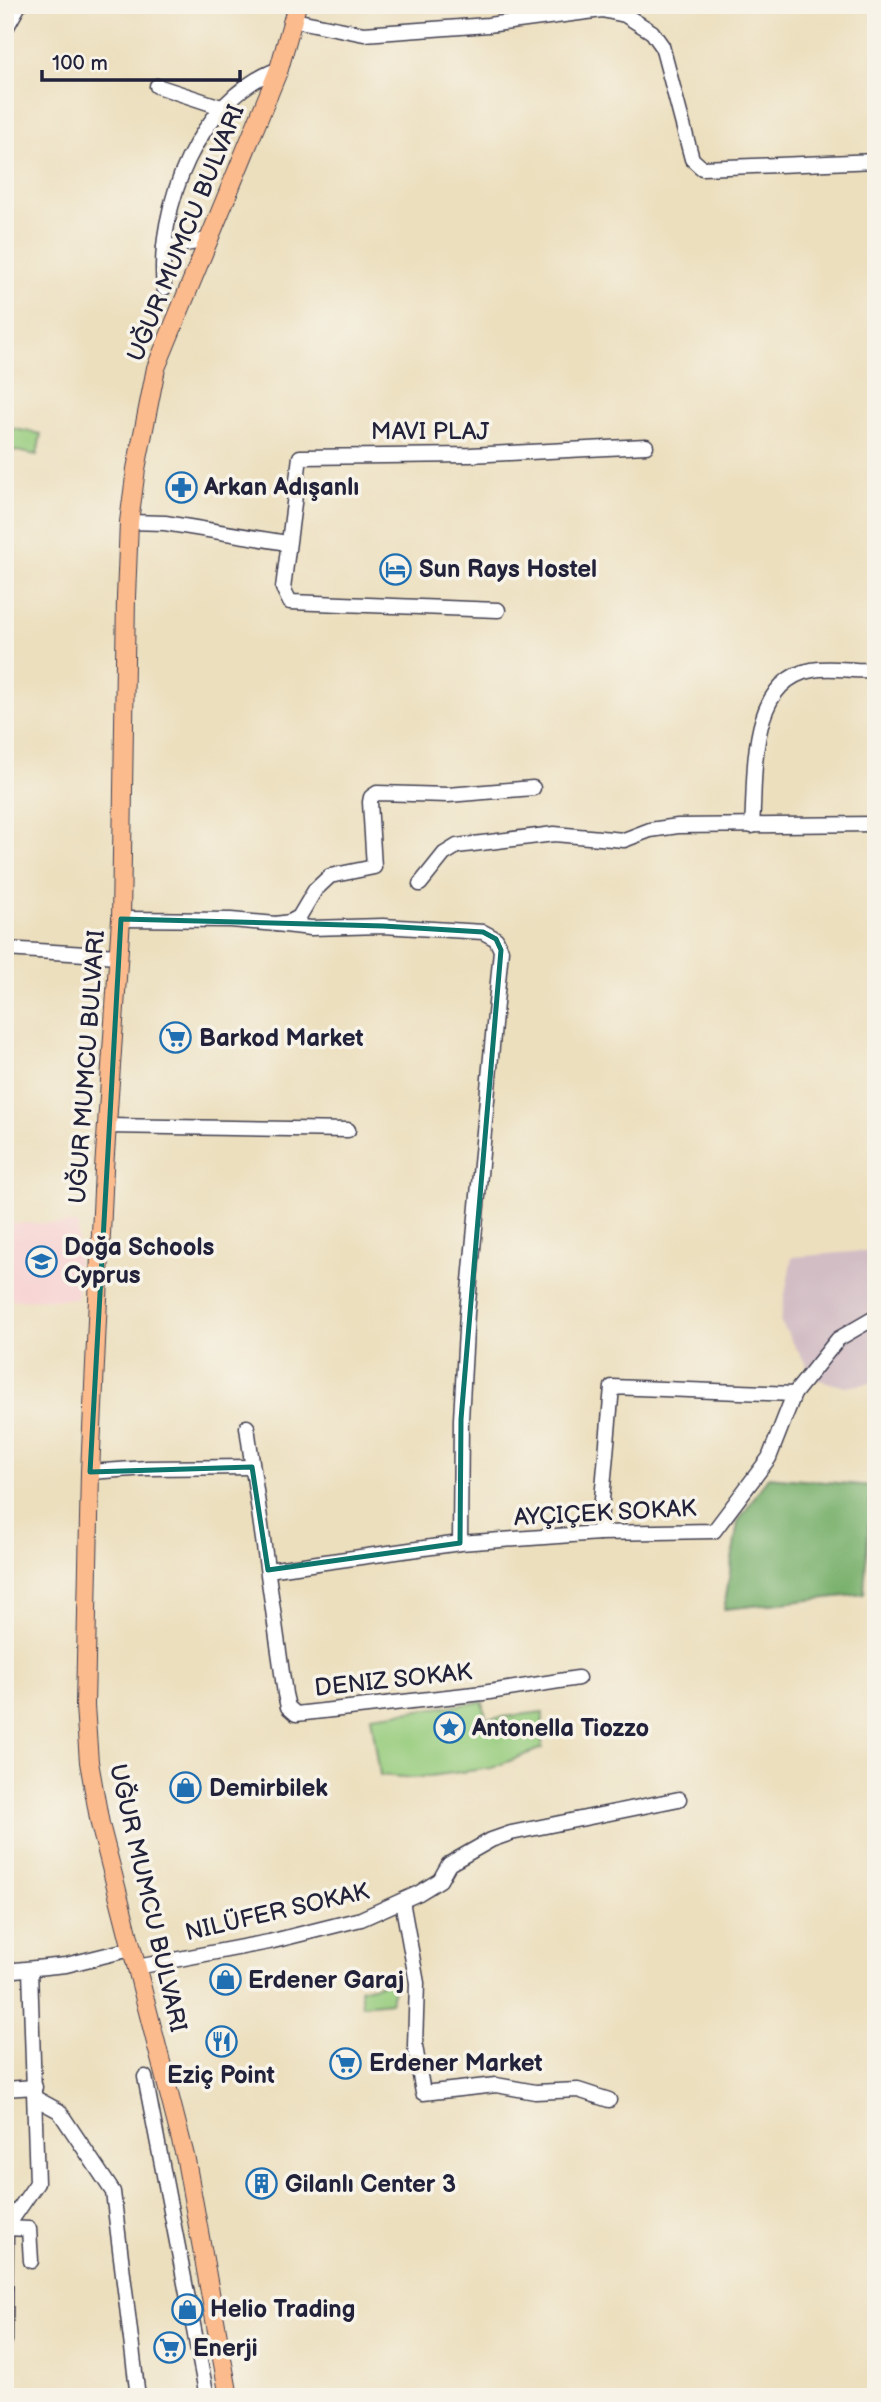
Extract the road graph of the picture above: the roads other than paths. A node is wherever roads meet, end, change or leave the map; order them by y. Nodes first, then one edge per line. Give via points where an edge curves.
1 (19, 5) edge
2 (296, 13) edge
3 (5, 30) edge
4 (279, 69) junction
5 (157, 86) dead end
6 (224, 108) junction
7 (876, 160) edge
8 (207, 240) junction
9 (164, 248) junction
10 (164, 288) dead end
11 (646, 446) dead end
12 (129, 522) junction
13 (287, 543) junction
14 (498, 610) dead end
15 (876, 670) edge
16 (533, 788) dead end
17 (876, 824) edge
18 (752, 826) junction
19 (421, 884) dead end
20 (121, 919) junction
21 (276, 924) junction
22 (5, 949) edge
23 (118, 956) junction
24 (107, 1126) junction
25 (348, 1130) dead end
26 (876, 1317) edge
27 (794, 1394) junction
28 (247, 1427) dead end
29 (252, 1467) junction
30 (90, 1472) junction
31 (599, 1533) junction
32 (460, 1543) junction
33 (268, 1570) junction
34 (578, 1678) dead end
35 (679, 1799) dead end
36 (402, 1901) junction
37 (131, 1949) junction
38 (137, 1967) junction
39 (30, 1970) junction
40 (5, 1971) edge
41 (145, 2077) dead end
42 (5, 2090) edge
43 (35, 2092) junction
44 (608, 2100) dead end
45 (6, 2228) edge
46 (31, 2261) dead end
47 (5, 2341) edge
48 (138, 2397) edge
49 (207, 2397) edge
50 (229, 2397) edge

1 - 3 street
2 - 4 main road
2 - 7 street via 345,33 364,34 602,10 625,15 652,32 662,46 692,159 702,168
4 - 6 street via 256,77
4 - 8 main road
5 - 6 street
6 - 9 street via 194,145 176,186
8 - 9 street
8 - 12 main road via 156,368
9 - 10 street
11 - 13 street, MAVI PLAJ via 300,457
12 - 13 street via 165,523
12 - 20 main road
13 - 14 street via 283,588 296,604
15 - 18 street via 797,674 767,701
16 - 21 street via 377,793 370,802 374,867 330,876 315,890 299,917
17 - 18 street
18 - 19 street via 678,826 624,840 554,834 457,846 444,854
20 - 21 street
20 - 23 main road
21 - 32 street via 483,932 496,939 501,950 467,1313
22 - 23 street
23 - 24 main road
24 - 25 street
24 - 30 main road
26 - 27 street, AYÇIÇEK SOKAK via 838,1339
27 - 31 street, AYÇIÇEK SOKAK via 769,1458 714,1531
27 - 31 street via 612,1387
28 - 29 street, DENIZ SOKAK
29 - 30 street
29 - 33 street, DENIZ SOKAK
30 - 37 main road via 85,1706 89,1762
31 - 32 street, AYÇIÇEK SOKAK
32 - 33 street, AYÇIÇEK SOKAK
33 - 34 street, DENIZ SOKAK via 285,1694 288,1707 296,1714
35 - 36 street, NILÜFER SOKAK via 491,1840 449,1864 440,1880
36 - 38 street, NILÜFER SOKAK via 360,1920
36 - 44 street via 417,1983 415,2046 423,2093 496,2085 534,2092 578,2090
37 - 38 main road
37 - 39 street
38 - 50 main road via 186,2160
39 - 40 street
39 - 43 street
41 - 49 street
42 - 43 street
43 - 45 street via 37,2183
43 - 48 street via 59,2111 113,2192
45 - 46 street via 29,2229
45 - 47 street

